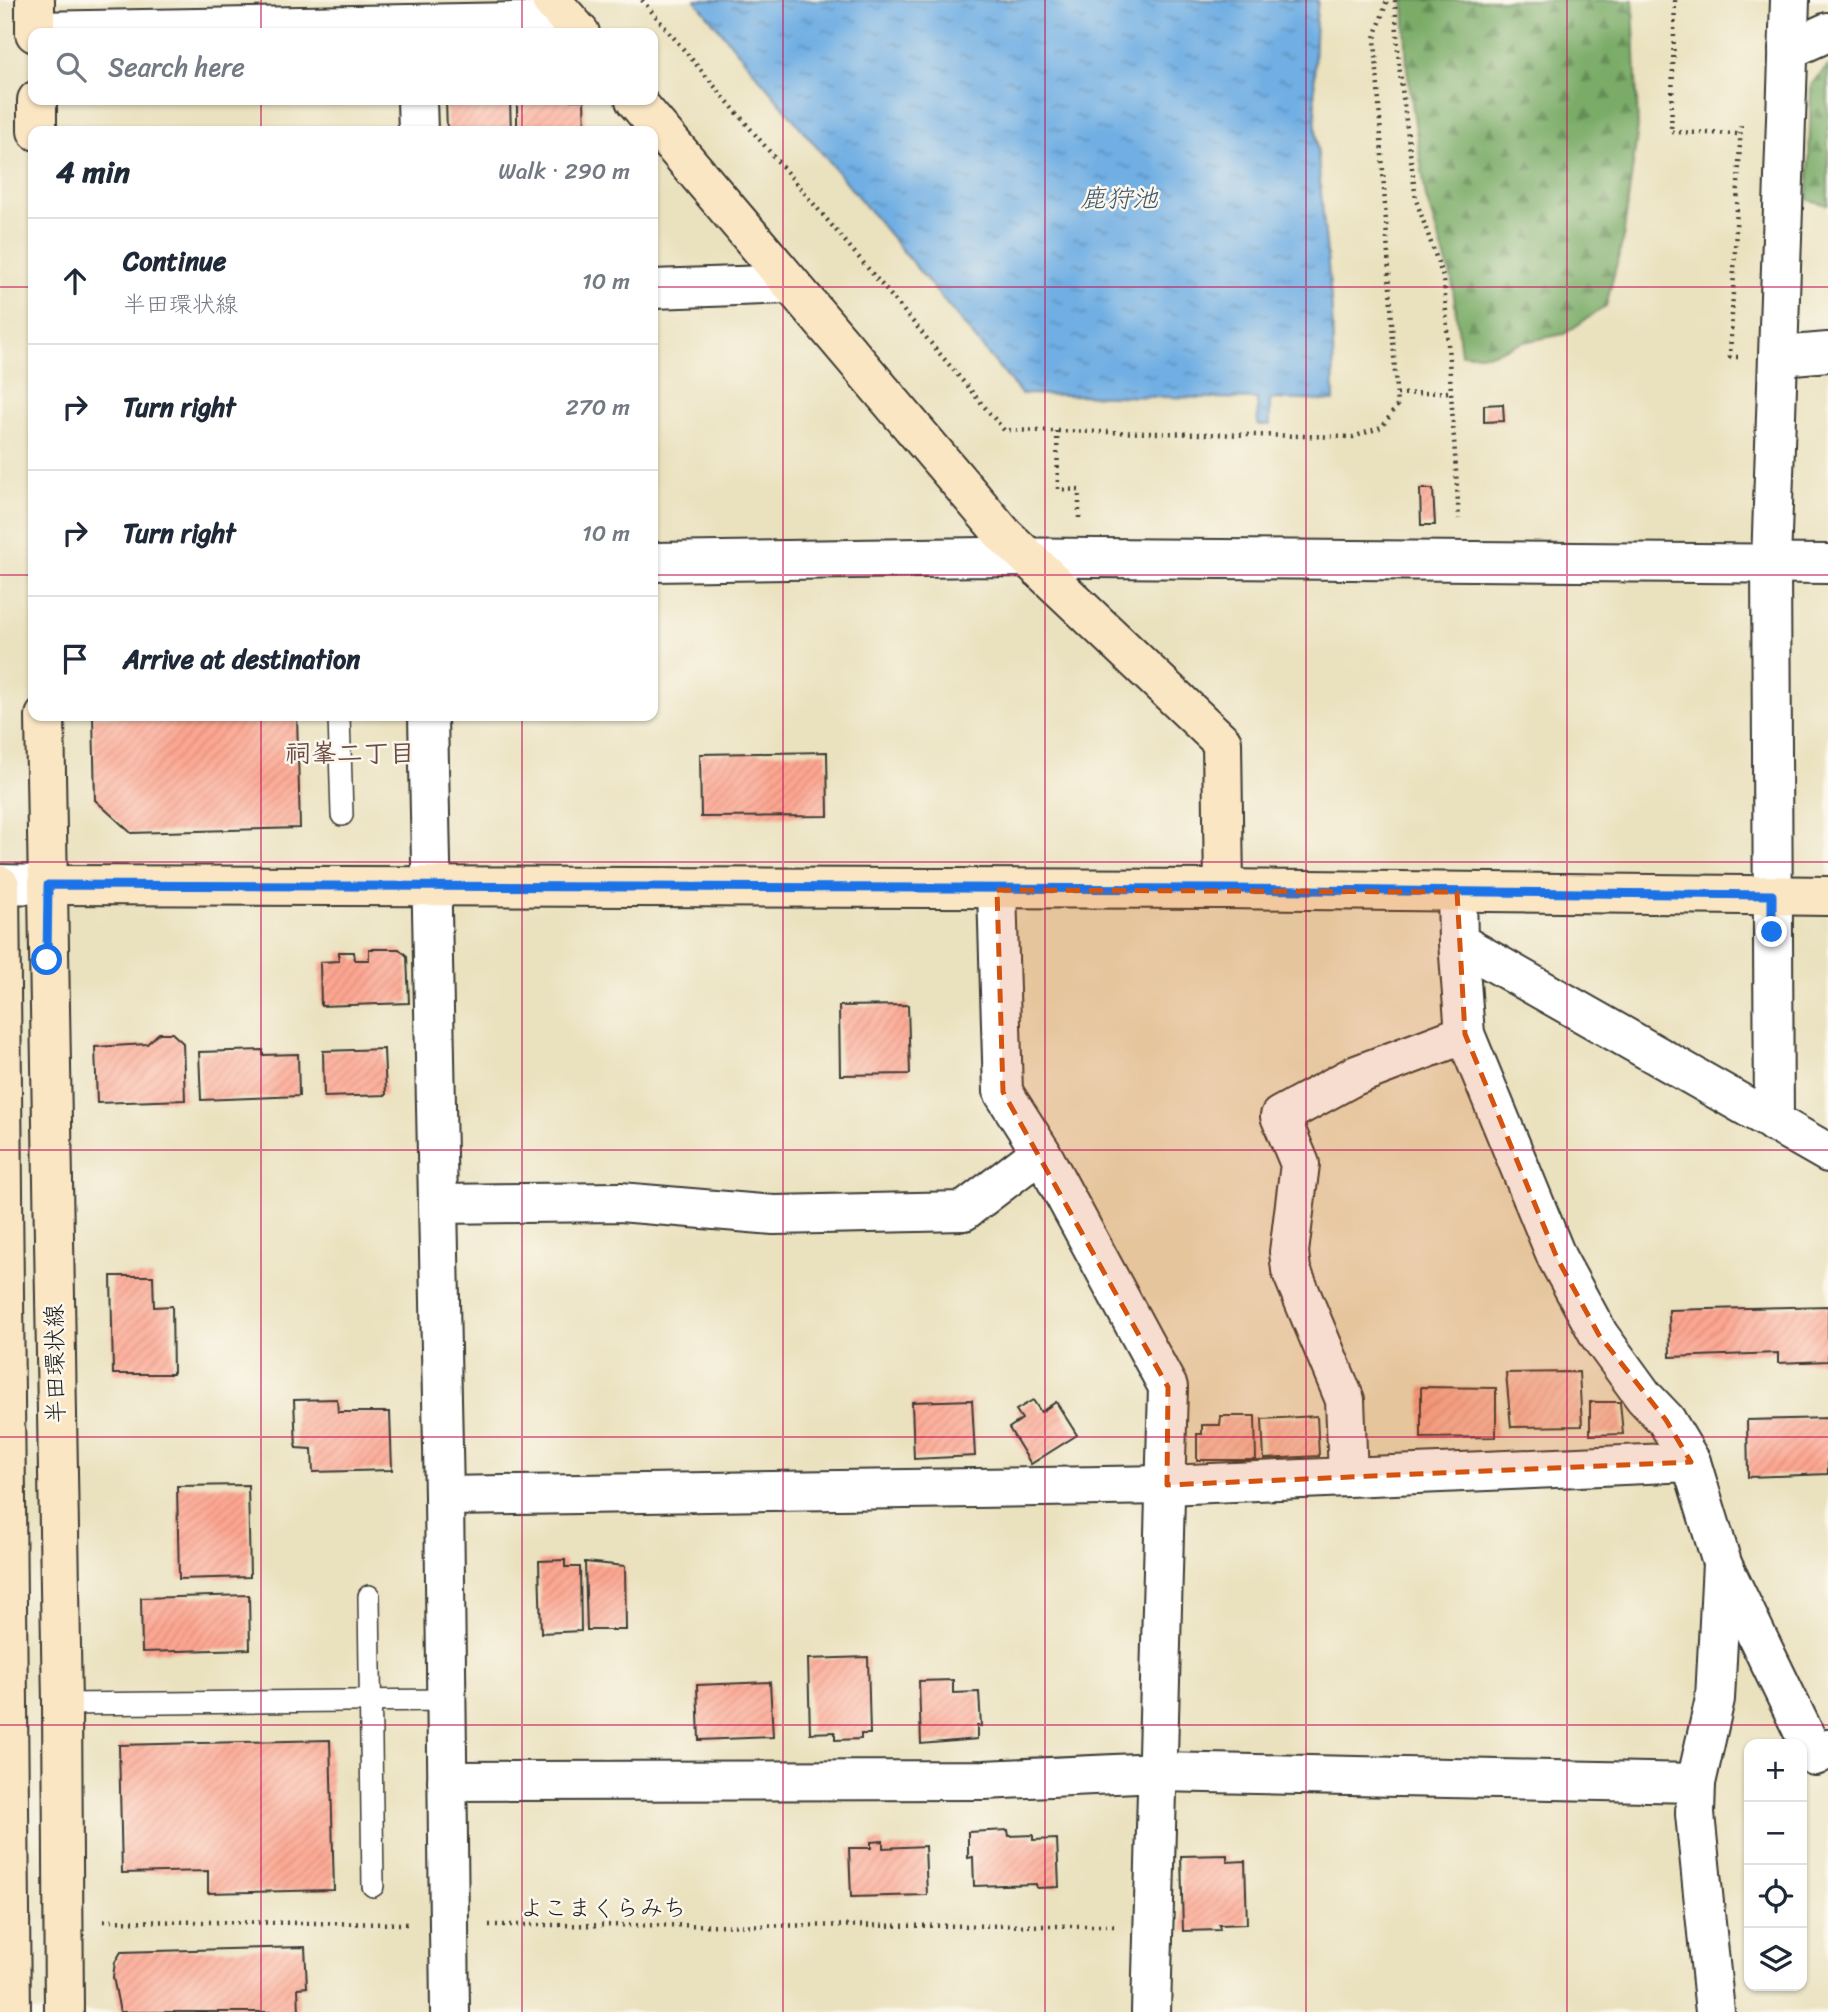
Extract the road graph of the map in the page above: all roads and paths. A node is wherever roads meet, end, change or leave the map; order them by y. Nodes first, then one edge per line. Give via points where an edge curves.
1 (642, 0) edge
2 (1387, 0) edge
3 (1395, 0) edge
4 (1675, 0) edge
5 (1790, 0) edge
6 (567, 18) edge
7 (35, 21) edge
8 (368, 28) edge
9 (429, 28) edge
10 (1828, 32) edge
11 (1788, 50) junction
12 (37, 105) edge
13 (417, 105) edge
14 (639, 105) edge
15 (37, 126) edge
16 (418, 126) edge
17 (657, 126) edge
18 (658, 127) edge
19 (1740, 134) dead end
20 (790, 284) junction
21 (658, 289) edge
22 (1828, 352) edge
23 (1781, 356) junction
24 (1451, 392) junction
25 (1397, 394) junction
26 (1057, 430) junction
27 (1058, 489) dead end
28 (1031, 558) junction
29 (658, 562) edge
30 (1461, 562) junction
31 (1771, 564) junction
32 (1828, 564) edge
33 (45, 721) edge
34 (339, 721) edge
35 (428, 721) edge
36 (342, 815) dead end
37 (0, 884) edge
38 (48, 885) junction
39 (433, 886) junction
40 (1224, 889) junction
41 (997, 890) junction
42 (1457, 892) junction
43 (1772, 895) junction
44 (1828, 895) edge
45 (1458, 942) junction
46 (1465, 1034) junction
47 (1773, 1123) junction
48 (1041, 1152) junction
49 (1828, 1153) edge
50 (438, 1205) junction
51 (1691, 1462) junction
52 (1348, 1476) junction
53 (1167, 1485) junction
54 (444, 1496) junction
55 (1722, 1563) junction
56 (369, 1596) dead end
57 (371, 1699) junction
58 (446, 1700) junction
59 (62, 1703) junction
60 (1828, 1749) edge
61 (1158, 1773) junction
62 (447, 1781) junction
63 (1696, 1783) junction
64 (373, 1886) dead end
65 (96, 1921) dead end
66 (447, 1925) junction
67 (1109, 1926) dead end
68 (11, 2012) edge
69 (64, 2012) edge
70 (450, 2012) edge
71 (1151, 2012) edge
72 (1715, 2012) edge

1 - 26 path via 1004,429
2 - 25 path via 1376,38
3 - 24 path via 1416,200 1444,280
4 - 19 path via 1671,132
5 - 11 street
6 - 9 street
7 - 8 street
10 - 11 street
11 - 23 street
12 - 15 street
13 - 16 street
14 - 17 street
18 - 20 street
20 - 21 street
20 - 28 street via 1004,535
22 - 23 street
23 - 31 street
24 - 25 path
24 - 30 path
25 - 26 path via 1391,419 1368,434 1353,437
26 - 27 path
28 - 29 street
28 - 30 street
28 - 40 street via 1222,742
30 - 31 street
31 - 32 street
31 - 43 street
33 - 38 street, 半田環状線
34 - 36 lane
35 - 39 street
37 - 38 street
37 - 68 street, 半田環状線
38 - 39 street
38 - 59 street, 半田環状線
39 - 41 street
39 - 50 street
40 - 41 street
40 - 42 street
41 - 48 street via 1003,1092
42 - 43 street
42 - 45 street
43 - 44 street
43 - 47 street
45 - 46 street
45 - 47 street
46 - 51 street via 1557,1258 1599,1335 1666,1420
46 - 52 street via 1354,1076 1280,1116 1300,1164 1289,1252 1291,1270 1345,1399
47 - 49 street
48 - 50 street via 964,1210 774,1215 620,1202
48 - 53 street via 1168,1387
50 - 54 street
51 - 52 street
51 - 55 street
52 - 53 street
53 - 54 street
53 - 61 street
54 - 58 street
55 - 60 street via 1815,1756
55 - 63 street via 1715,1699
56 - 57 lane
57 - 58 lane
57 - 59 lane
57 - 64 lane
58 - 62 street
59 - 69 street, 半田環状線
61 - 62 street via 984,1780
61 - 63 street
61 - 71 street
62 - 66 street
63 - 72 street via 1695,1814
65 - 66 path, よこまくらみち
66 - 67 path, よこまくらみち
66 - 70 street

